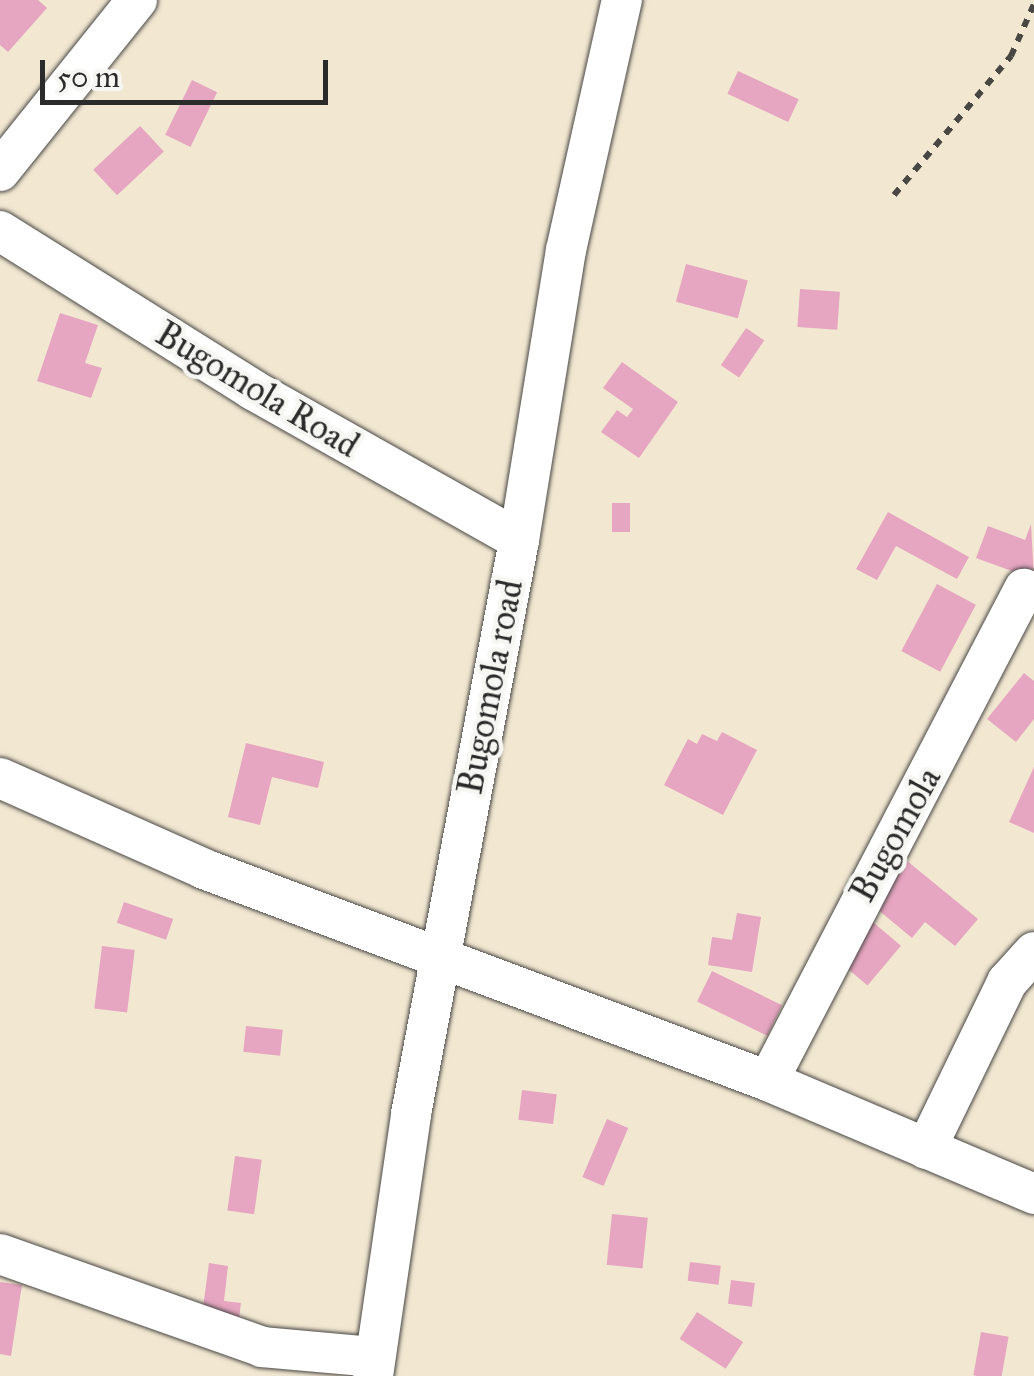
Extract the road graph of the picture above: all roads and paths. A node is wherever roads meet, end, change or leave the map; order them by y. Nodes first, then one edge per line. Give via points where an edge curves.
1 (137, 0) edge
2 (622, 0) edge
3 (1034, 4) edge
4 (0, 172) edge
5 (894, 195) dead end
6 (0, 231) edge
7 (519, 540) junction
8 (1024, 589) dead end
9 (0, 778) edge
10 (1034, 952) edge
11 (439, 961) junction
12 (768, 1080) junction
13 (926, 1150) junction
14 (1034, 1194) edge
15 (0, 1254) edge
16 (374, 1367) edge

1 - 4 street
2 - 7 street, Bugomola road via 566,250
3 - 5 path via 1011,56
6 - 7 street, Bugomola Road via 254,390
7 - 11 street, Bugomola road
8 - 12 street, Bugomola
9 - 11 street via 204,869
10 - 13 street via 1000,997
11 - 12 street
11 - 16 street, Bugomola road
12 - 13 street
13 - 14 street
15 - 16 street via 262,1347

